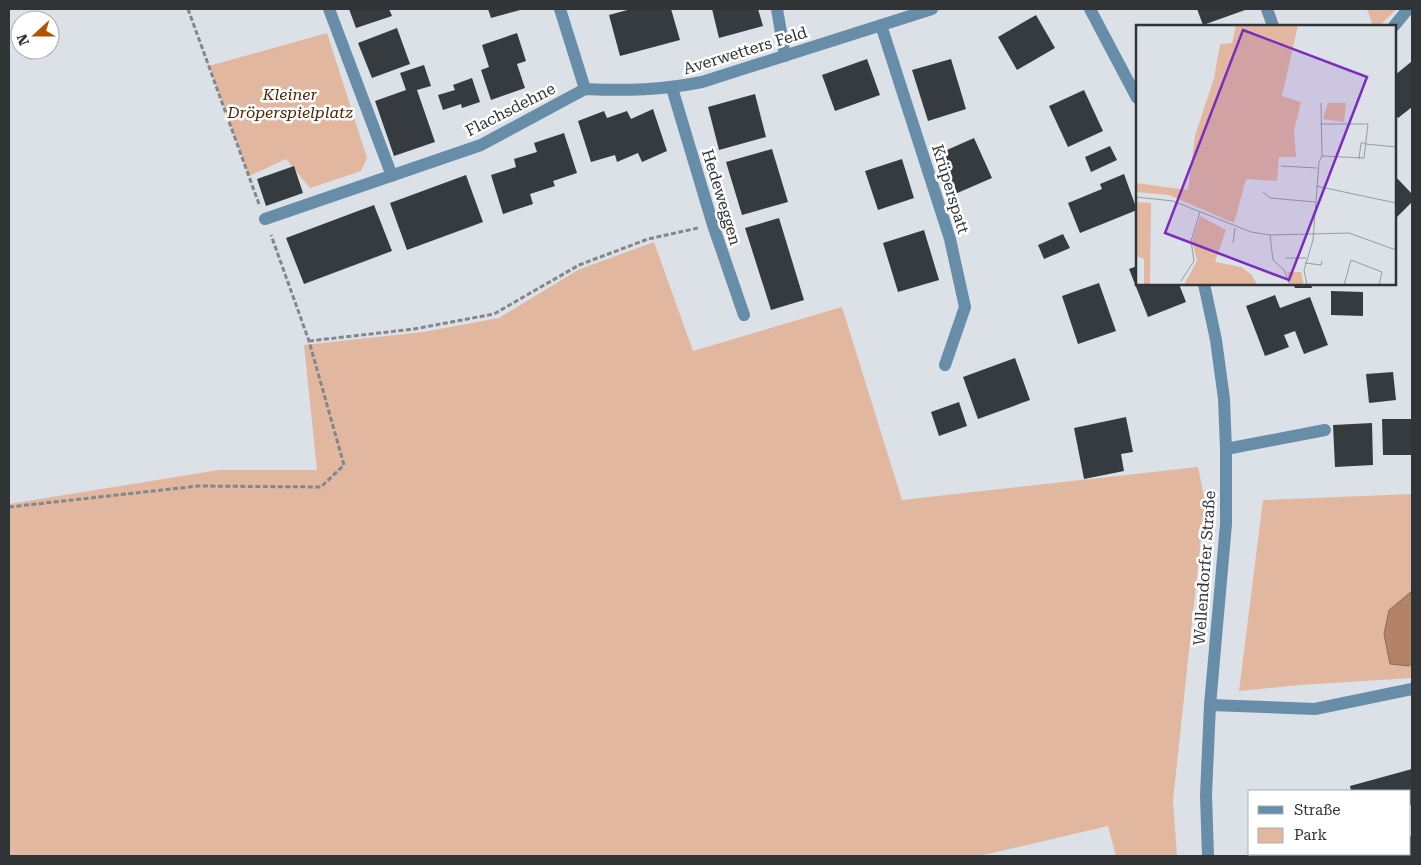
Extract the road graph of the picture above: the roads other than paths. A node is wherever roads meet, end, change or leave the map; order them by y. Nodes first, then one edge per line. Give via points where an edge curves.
1 (329, 9) edge
2 (560, 9) edge
3 (777, 9) edge
4 (932, 9) edge
5 (1090, 9) edge
6 (1267, 9) edge
7 (1408, 9) edge
8 (881, 25) junction
9 (1273, 25) edge
10 (1395, 25) edge
11 (785, 56) junction
12 (672, 88) junction
13 (585, 89) junction
14 (1136, 96) edge
15 (392, 176) junction
16 (265, 219) road end
17 (1204, 285) edge
18 (744, 315) dead end
19 (945, 365) dead end
20 (1325, 430) dead end
21 (1226, 449) junction
22 (1412, 689) edge
23 (1210, 705) junction
24 (1208, 856) edge

1 - 15 street
2 - 13 street
3 - 11 street
4 - 8 street, Averwetters Feld
5 - 14 street
6 - 9 street
7 - 10 street
8 - 11 street, Averwetters Feld
8 - 19 street, Krüperspatt via 950,239 965,307
11 - 12 street, Averwetters Feld
12 - 13 street, Averwetters Feld
12 - 18 street, Hedeweggen
13 - 15 street, Flachsdehne via 482,145
15 - 16 street, Flachsdehne
17 - 21 street, Wellendorfer Straße via 1224,399
20 - 21 street
21 - 23 street, Wellendorfer Straße via 1226,524
22 - 23 street via 1315,709
23 - 24 street, Wellendorfer Straße via 1206,795

